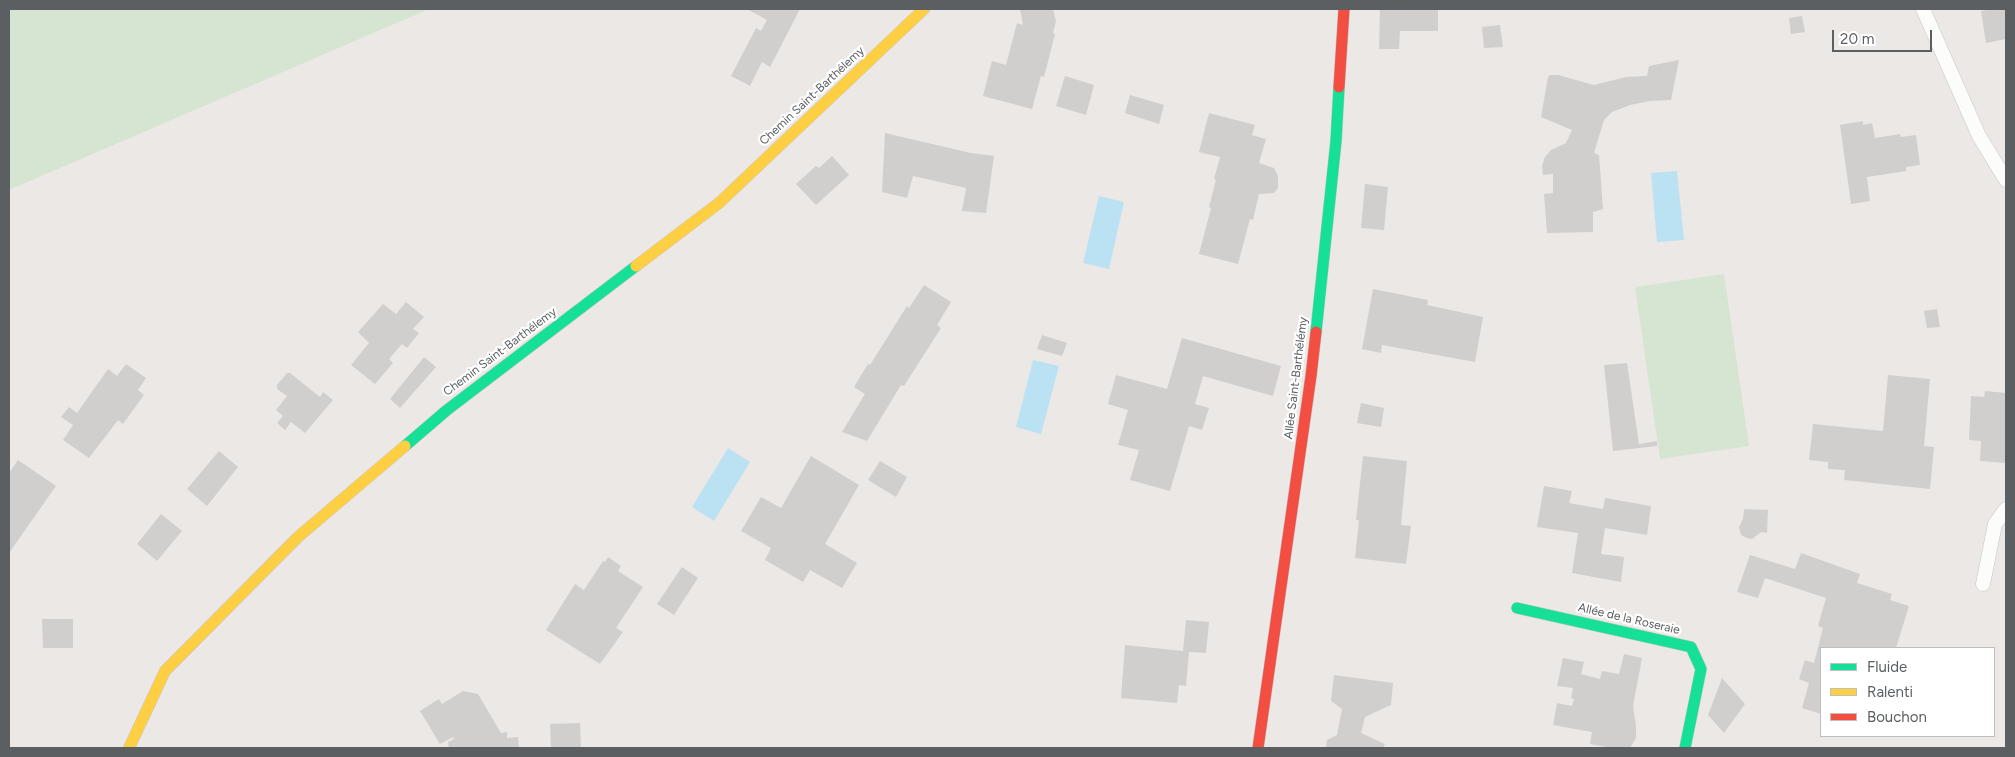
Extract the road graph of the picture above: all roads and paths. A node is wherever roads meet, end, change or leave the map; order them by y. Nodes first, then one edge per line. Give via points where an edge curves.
1 (924, 9) edge
2 (1344, 9) edge
3 (1923, 9) edge
4 (2006, 180) edge
5 (2006, 509) edge
6 (1983, 584) dead end
7 (1517, 608) dead end
8 (129, 748) edge
9 (1258, 748) edge
10 (1685, 748) edge

1 - 8 street, Chemin Saint-Barthélemy via 719,203 447,410 298,537 165,670
2 - 9 street, Allée Saint-Barthélémy via 1336,141 1311,376
3 - 4 lane via 1979,136
5 - 6 lane via 1995,524
7 - 10 street, Allée de la Roseraie via 1691,647 1701,669

